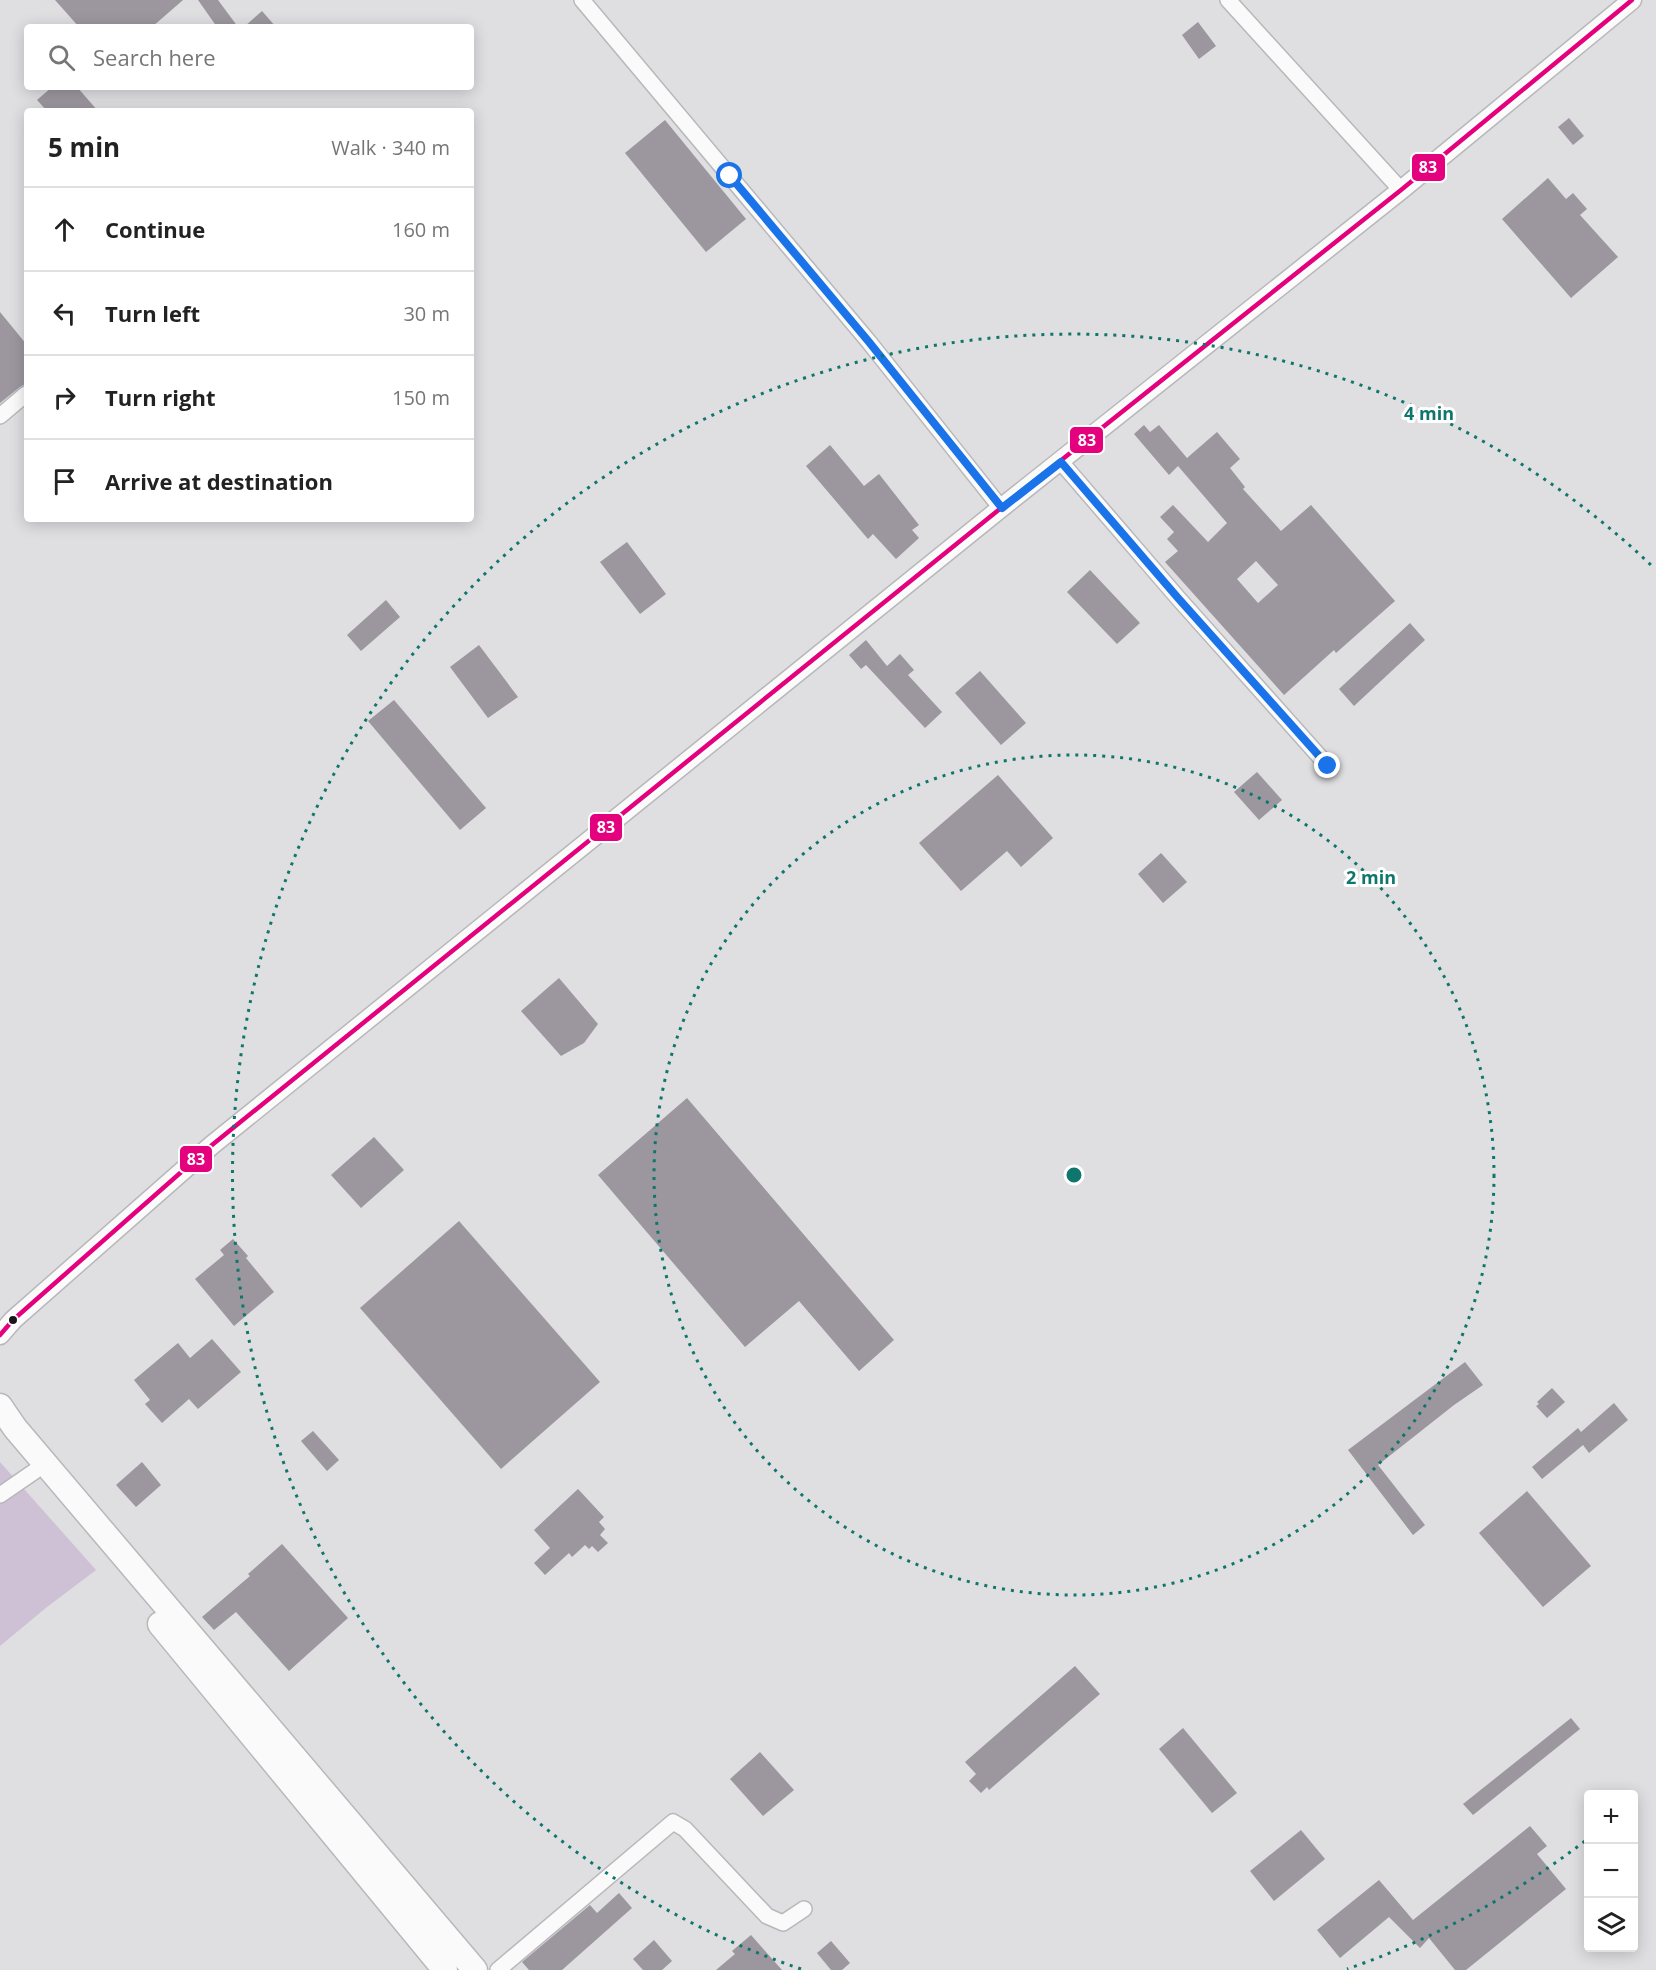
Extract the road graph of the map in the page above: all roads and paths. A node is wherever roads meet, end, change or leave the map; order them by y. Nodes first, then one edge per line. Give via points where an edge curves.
1 (582, 0) edge
2 (1228, 0) edge
3 (1632, 0) edge
4 (1401, 190) junction
5 (24, 396) edge
6 (0, 416) edge
7 (1061, 462) junction
8 (1002, 508) junction
9 (1328, 766) dead end
10 (0, 1335) edge
11 (0, 1406) edge
12 (0, 1435) edge
13 (35, 1471) junction
14 (0, 1496) edge
15 (804, 1909) dead end
16 (445, 1970) edge
17 (475, 1970) edge
18 (498, 1970) edge

1 - 8 street via 869,342
2 - 4 street
3 - 4 street
4 - 7 street
5 - 6 street
7 - 8 street
7 - 9 street
8 - 10 street via 212,1145
11 - 17 highway
12 - 13 highway
13 - 14 street
13 - 16 highway
15 - 18 street via 783,1923 766,1916 685,1829 673,1822

